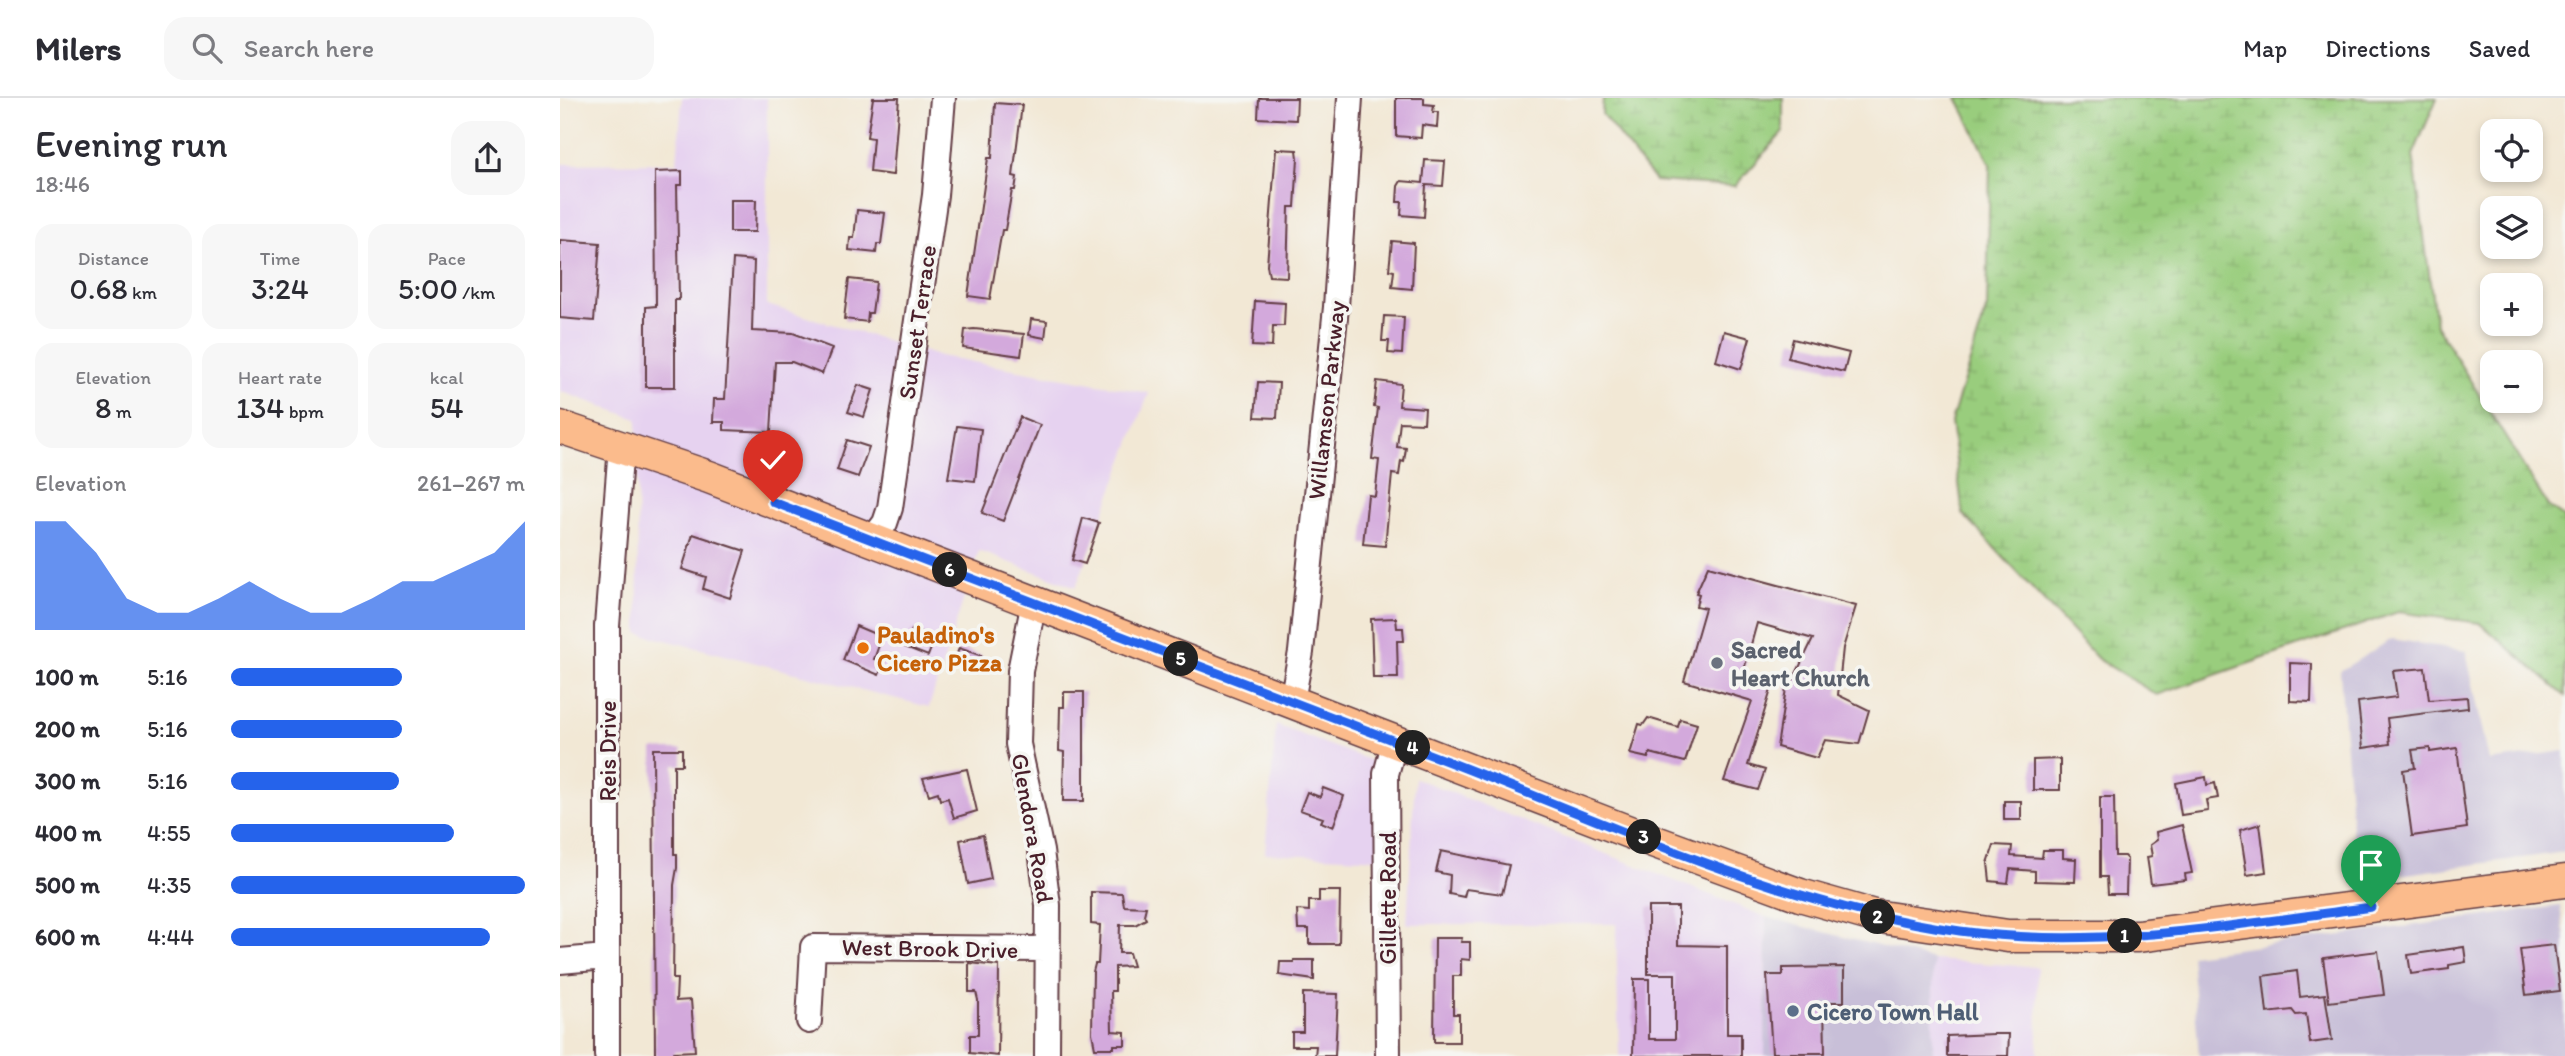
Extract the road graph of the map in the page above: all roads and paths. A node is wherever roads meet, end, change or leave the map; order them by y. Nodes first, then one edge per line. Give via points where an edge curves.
1 (943, 98) edge
2 (1350, 98) edge
3 (560, 427) edge
4 (621, 446) junction
5 (872, 540) junction
6 (1034, 602) junction
7 (1292, 701) junction
8 (1395, 741) junction
9 (2565, 881) edge
10 (1048, 949) junction
11 (606, 957) junction
12 (560, 961) edge
13 (809, 1021) dead end
14 (607, 1056) edge
15 (1047, 1056) edge
16 (1388, 1056) edge

1 - 5 street, Sunset Terrace via 935,195 890,508
2 - 7 street, Willamson Parkway via 1336,307 1301,652
3 - 4 main road
4 - 5 main road
4 - 11 street, Reis Drive via 607,626
5 - 6 main road
6 - 7 main road
6 - 10 street, Glendora Road via 1020,671 1018,744 1041,851
7 - 8 main road
8 - 9 main road via 1800,895 1874,916 1961,931 2008,936 2146,935
8 - 16 street, Gillette Road via 1386,774
10 - 13 street, West Brook Drive via 813,947
10 - 15 street, Glendora Road
11 - 12 street
11 - 14 street, Reis Drive

